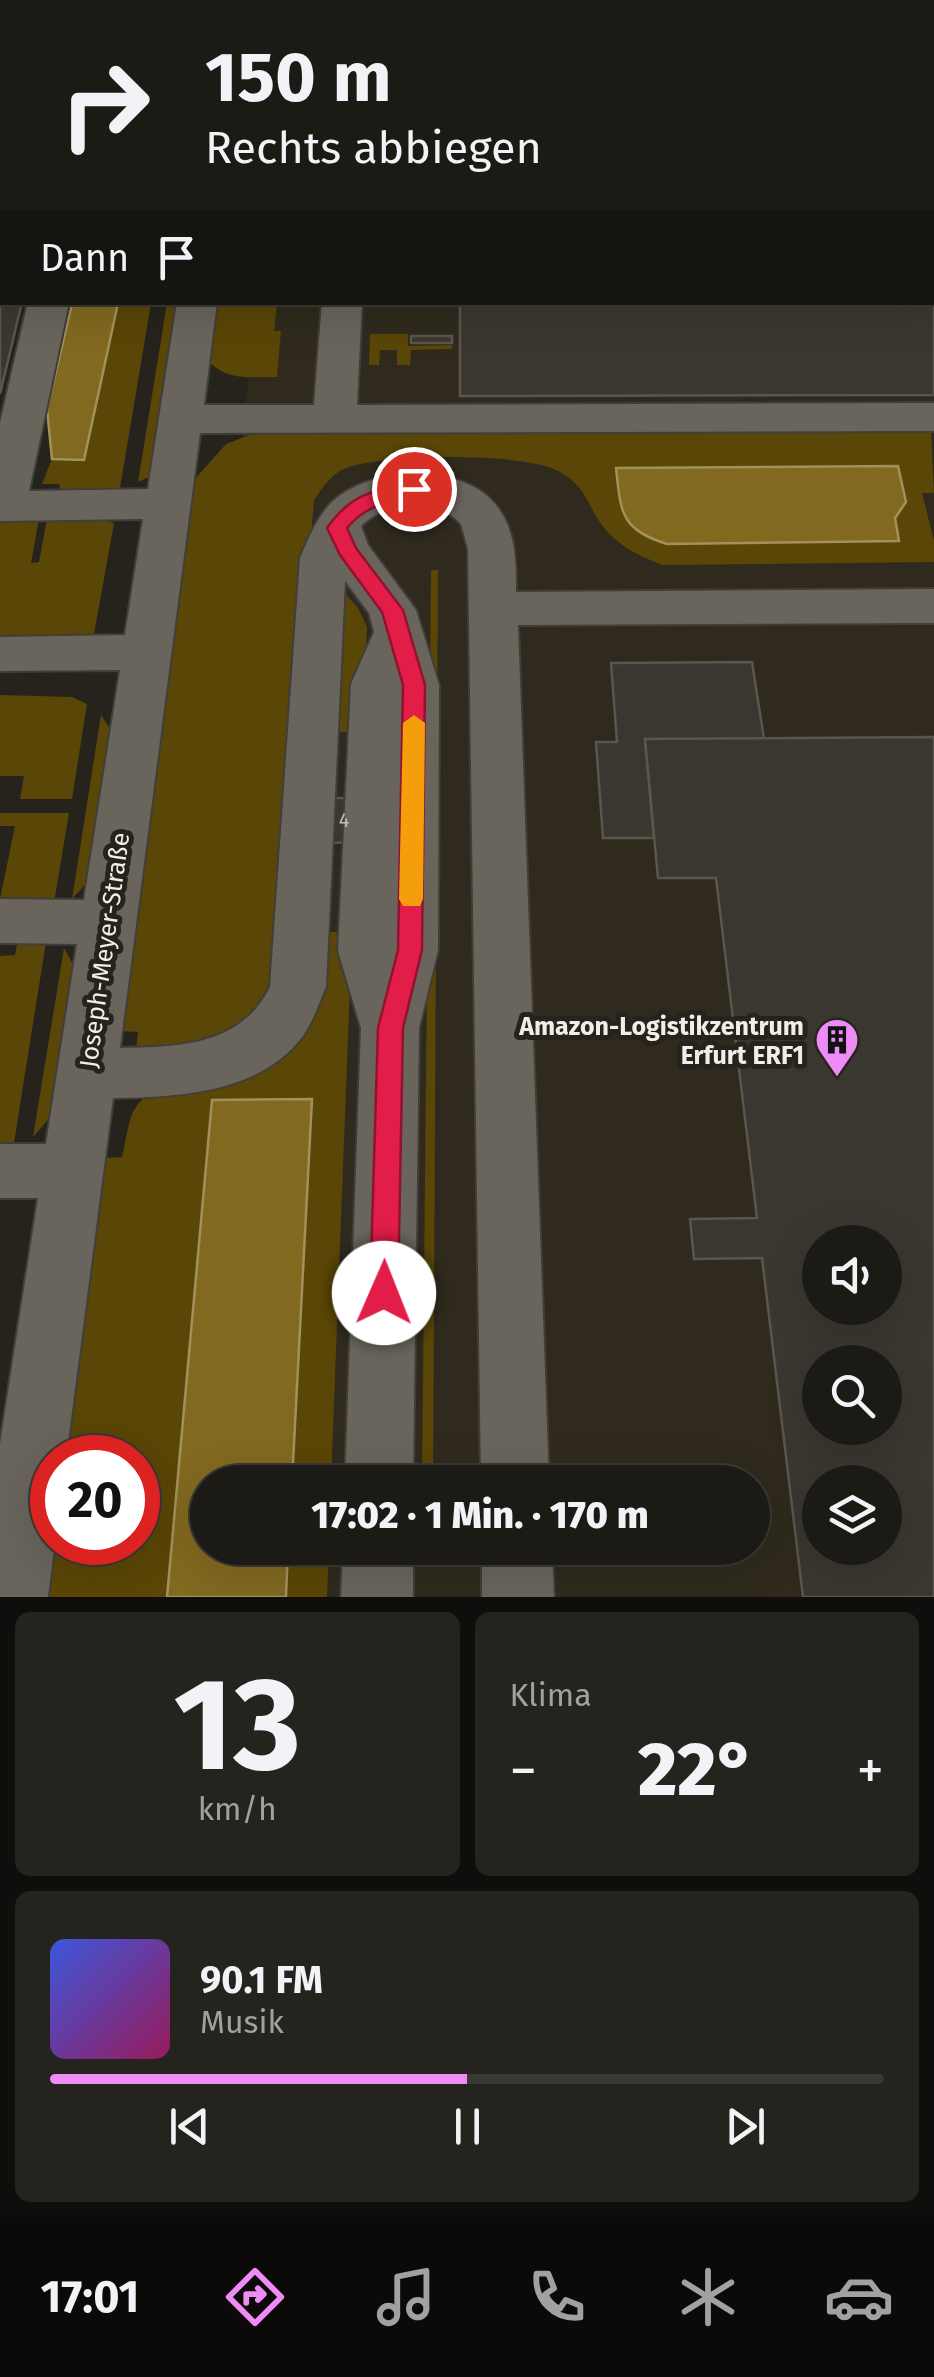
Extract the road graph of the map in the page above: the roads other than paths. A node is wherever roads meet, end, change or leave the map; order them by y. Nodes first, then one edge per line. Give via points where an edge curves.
1 (49, 305) edge
2 (197, 305) edge
3 (342, 305) edge
4 (934, 417) edge
5 (335, 418) junction
6 (180, 419) junction
7 (168, 504) junction
8 (2, 506) edge
9 (337, 528) junction
10 (934, 606) edge
11 (492, 609) junction
12 (0, 654) edge
13 (146, 666) junction
14 (0, 682) edge
15 (0, 921) edge
16 (108, 922) junction
17 (86, 1073) junction
18 (0, 1171) edge
19 (73, 1171) junction
20 (22, 1377) edge
21 (379, 1465) edge
22 (515, 1465) edge
23 (377, 1565) edge
24 (517, 1565) edge
25 (12, 1597) edge
26 (376, 1597) edge
27 (518, 1597) edge

1 - 8 street
2 - 6 street, Joseph-Meyer-Straße
3 - 5 street
4 - 5 street
5 - 6 street
6 - 7 street, Joseph-Meyer-Straße
7 - 8 street
7 - 13 street, Joseph-Meyer-Straße
9 - 11 street via 354,507 389,492 456,497 486,528
9 - 17 street via 323,558 298,987 290,1012 274,1033 222,1062
9 - 21 street via 392,610 397,635 376,684 366,951 390,1028
10 - 11 street
11 - 22 street
12 - 13 street
13 - 14 street
13 - 16 street, Joseph-Meyer-Straße
15 - 16 street
16 - 17 street, Joseph-Meyer-Straße
17 - 19 street, Joseph-Meyer-Straße
18 - 19 street
19 - 20 street, Joseph-Meyer-Straße
20 - 25 street, Joseph-Meyer-Straße
23 - 26 street
24 - 27 street

